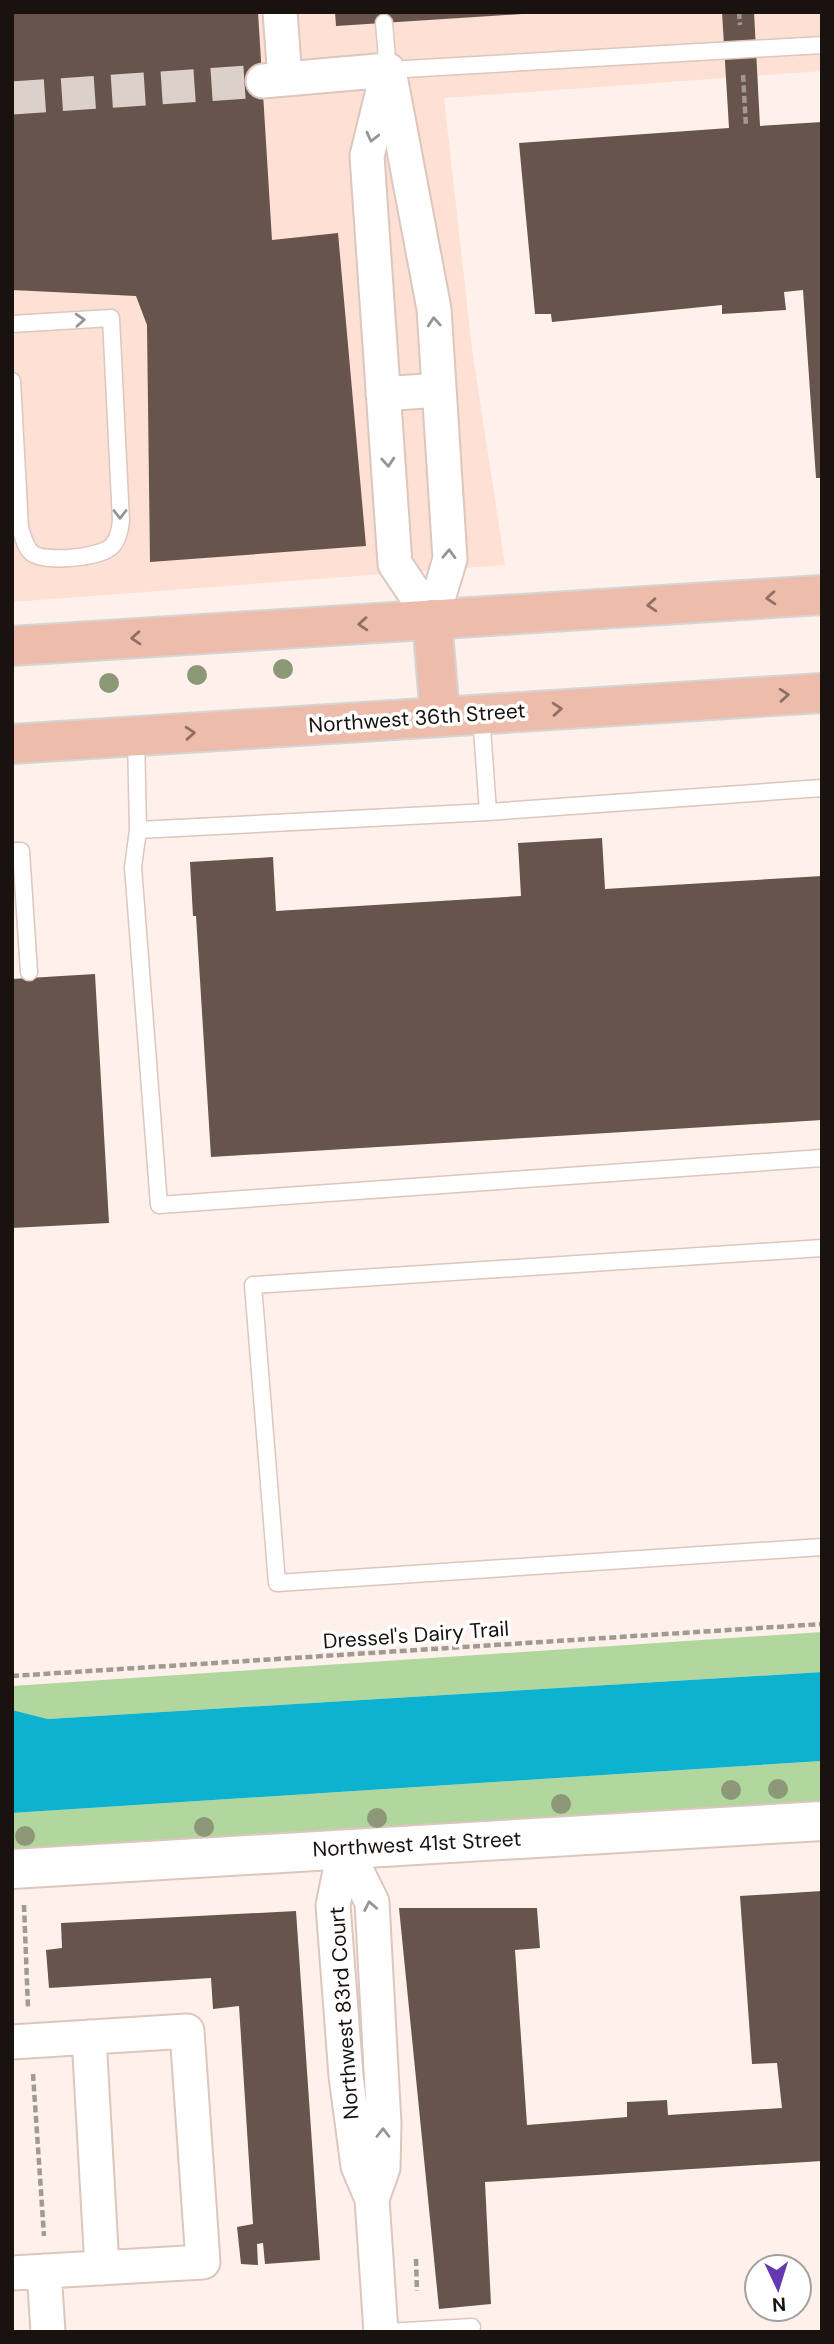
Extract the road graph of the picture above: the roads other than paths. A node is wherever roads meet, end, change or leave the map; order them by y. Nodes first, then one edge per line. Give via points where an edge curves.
1 (280, 12) edge
2 (384, 23) dead end
3 (822, 45) edge
4 (388, 70) junction
5 (12, 324) edge
6 (12, 382) edge
7 (439, 390) junction
8 (383, 394) junction
9 (822, 595) edge
10 (432, 620) junction
11 (12, 646) edge
12 (822, 693) edge
13 (481, 714) junction
14 (440, 717) junction
15 (136, 736) junction
16 (12, 744) edge
17 (822, 788) edge
18 (488, 811) junction
19 (138, 830) junction
20 (12, 851) edge
21 (29, 972) dead end
22 (822, 1158) edge
23 (822, 1248) edge
24 (822, 1547) edge
25 (822, 1821) edge
26 (345, 1848) junction
27 (18, 1884) edge
28 (21, 2031) edge
29 (89, 2038) junction
30 (34, 2263) edge
31 (102, 2268) junction
32 (472, 2327) dead end
33 (48, 2332) edge
34 (381, 2332) edge
35 (388, 2332) edge

1 - 4 street via 274,80
2 - 4 lane
3 - 4 lane
7 -> 4 street via 432,298
4 -> 8 street via 367,156
5 -> 6 lane via 111,318 121,521 111,548 90,556 54,558 33,554 28,548 20,528
7 - 8 street
10 -> 7 street via 450,559
8 -> 10 street via 395,564
9 -> 10 main road
10 -> 11 main road
10 - 14 main road
13 -> 12 main road, Northwest 36th Street
13 - 14 main road, Northwest 36th Street
13 - 18 lane
15 -> 14 main road, Northwest 36th Street
15 - 16 main road, Northwest 36th Street
15 - 19 lane
17 - 18 lane
18 - 19 lane
19 - 22 lane via 133,867 159,1205
20 - 21 lane via 21,851
23 - 24 lane via 253,1285 277,1583
25 - 26 street, Northwest 41st Street
26 - 27 street, Northwest 41st Street
26 - 34 street, Northwest 83rd Court via 372,1902 384,2124 383,2168 372,2199
28 - 29 street
29 - 31 street
29 - 31 street via 187,2031 203,2262
30 - 31 street
30 - 33 street
32 - 35 lane

